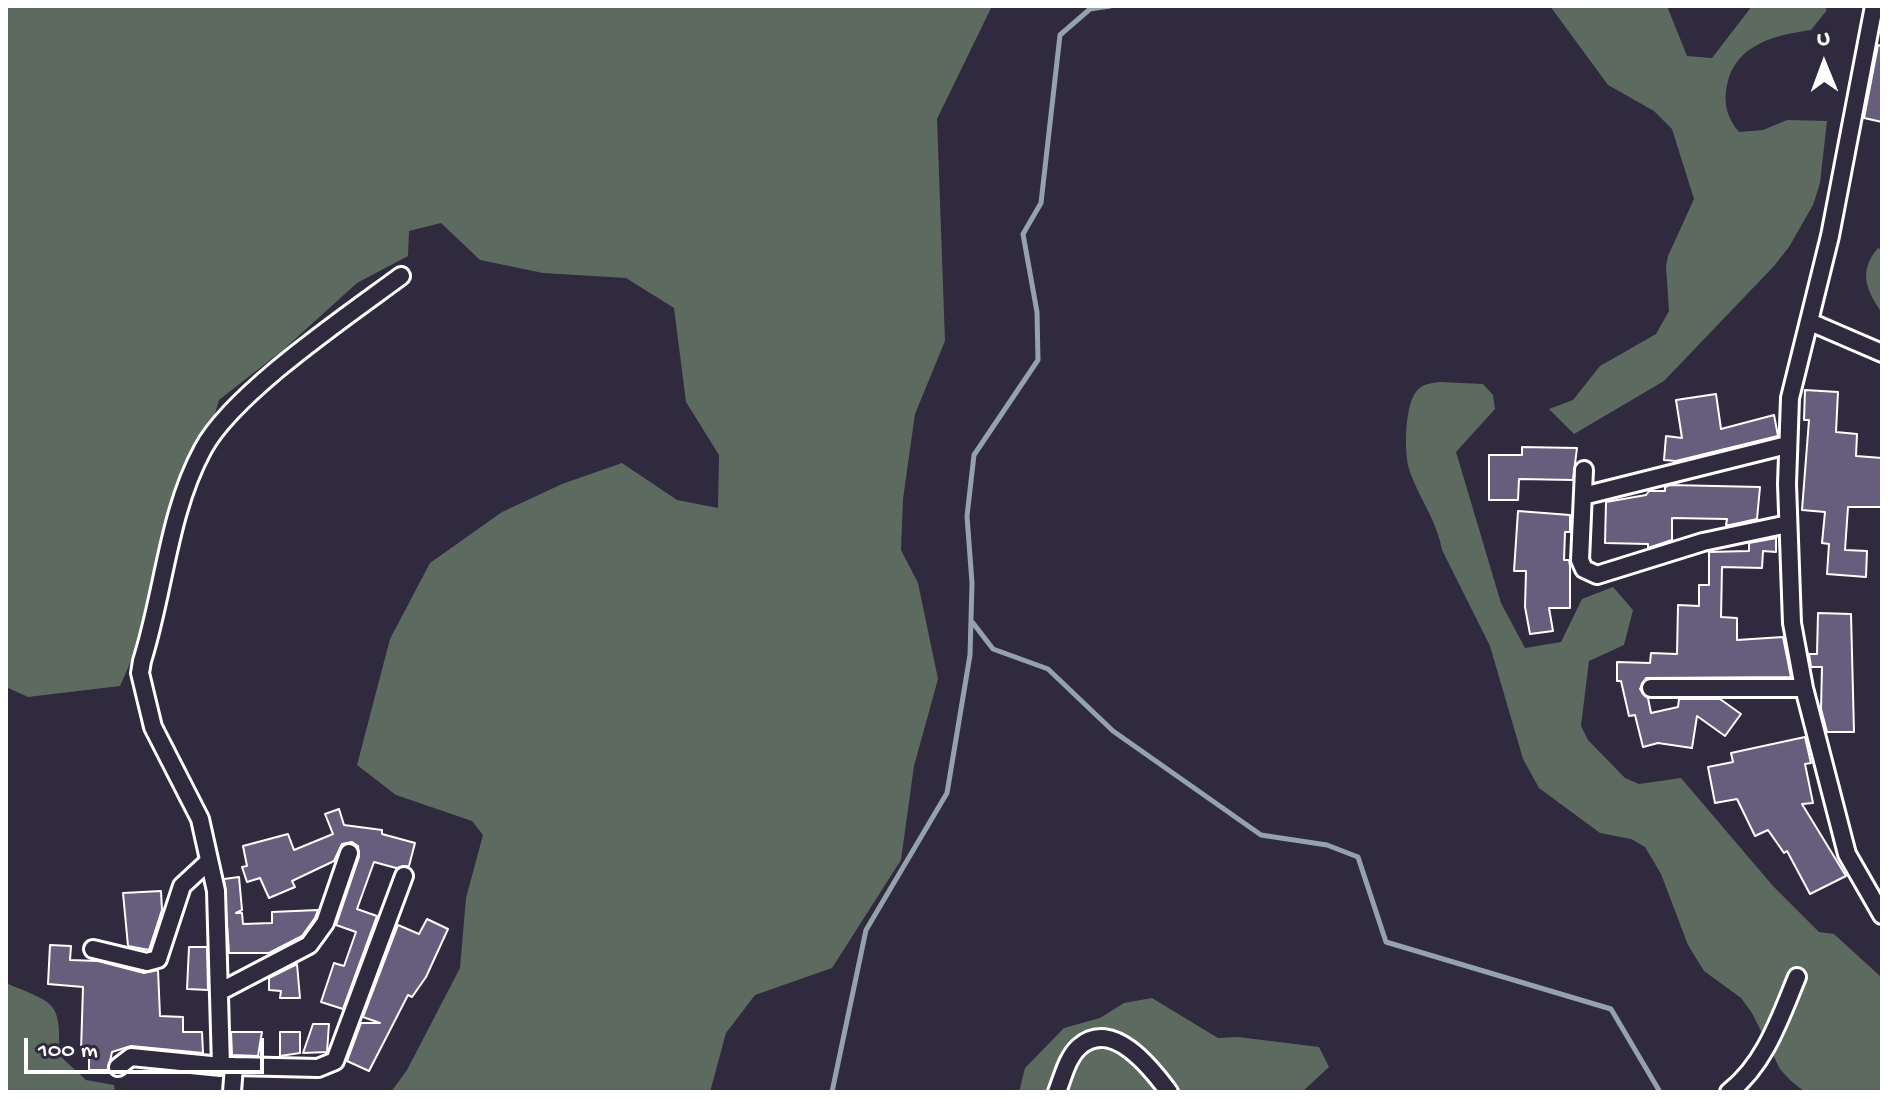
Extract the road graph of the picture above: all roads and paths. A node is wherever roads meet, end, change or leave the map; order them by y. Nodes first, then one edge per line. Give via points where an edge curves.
1 (1874, 6) edge
2 (401, 276) dead end
3 (1810, 322) junction
4 (1882, 353) edge
5 (1787, 445) junction
6 (1584, 470) dead end
7 (1583, 496) junction
8 (1788, 524) junction
9 (1651, 688) dead end
10 (1804, 688) junction
11 (349, 853) dead end
12 (209, 861) junction
13 (404, 876) dead end
14 (1882, 915) edge
15 (93, 949) dead end
16 (1797, 977) dead end
17 (221, 991) junction
18 (228, 1066) junction
19 (118, 1067) dead end
20 (232, 1092) edge
21 (1057, 1092) edge
22 (1169, 1092) edge
23 (1729, 1092) edge

1 - 3 street
2 - 12 street via 231,411 203,448 184,497 140,673 153,727 200,819
3 - 4 street
3 - 5 street via 1790,398
5 - 7 street
5 - 8 street
6 - 7 street
7 - 8 street via 1580,560 1584,569 1597,575 1703,542
8 - 10 street via 1792,623
9 - 10 street
10 - 14 street via 1847,854
11 - 17 street via 319,934 309,945
12 - 15 street via 182,886 158,959 147,962
12 - 17 street via 218,907
13 - 18 street via 335,1061 318,1068
16 - 23 street via 1759,1059
17 - 18 street
18 - 19 street via 131,1057
18 - 20 street
21 - 22 street via 1073,1054 1086,1042 1101,1039 1135,1052

